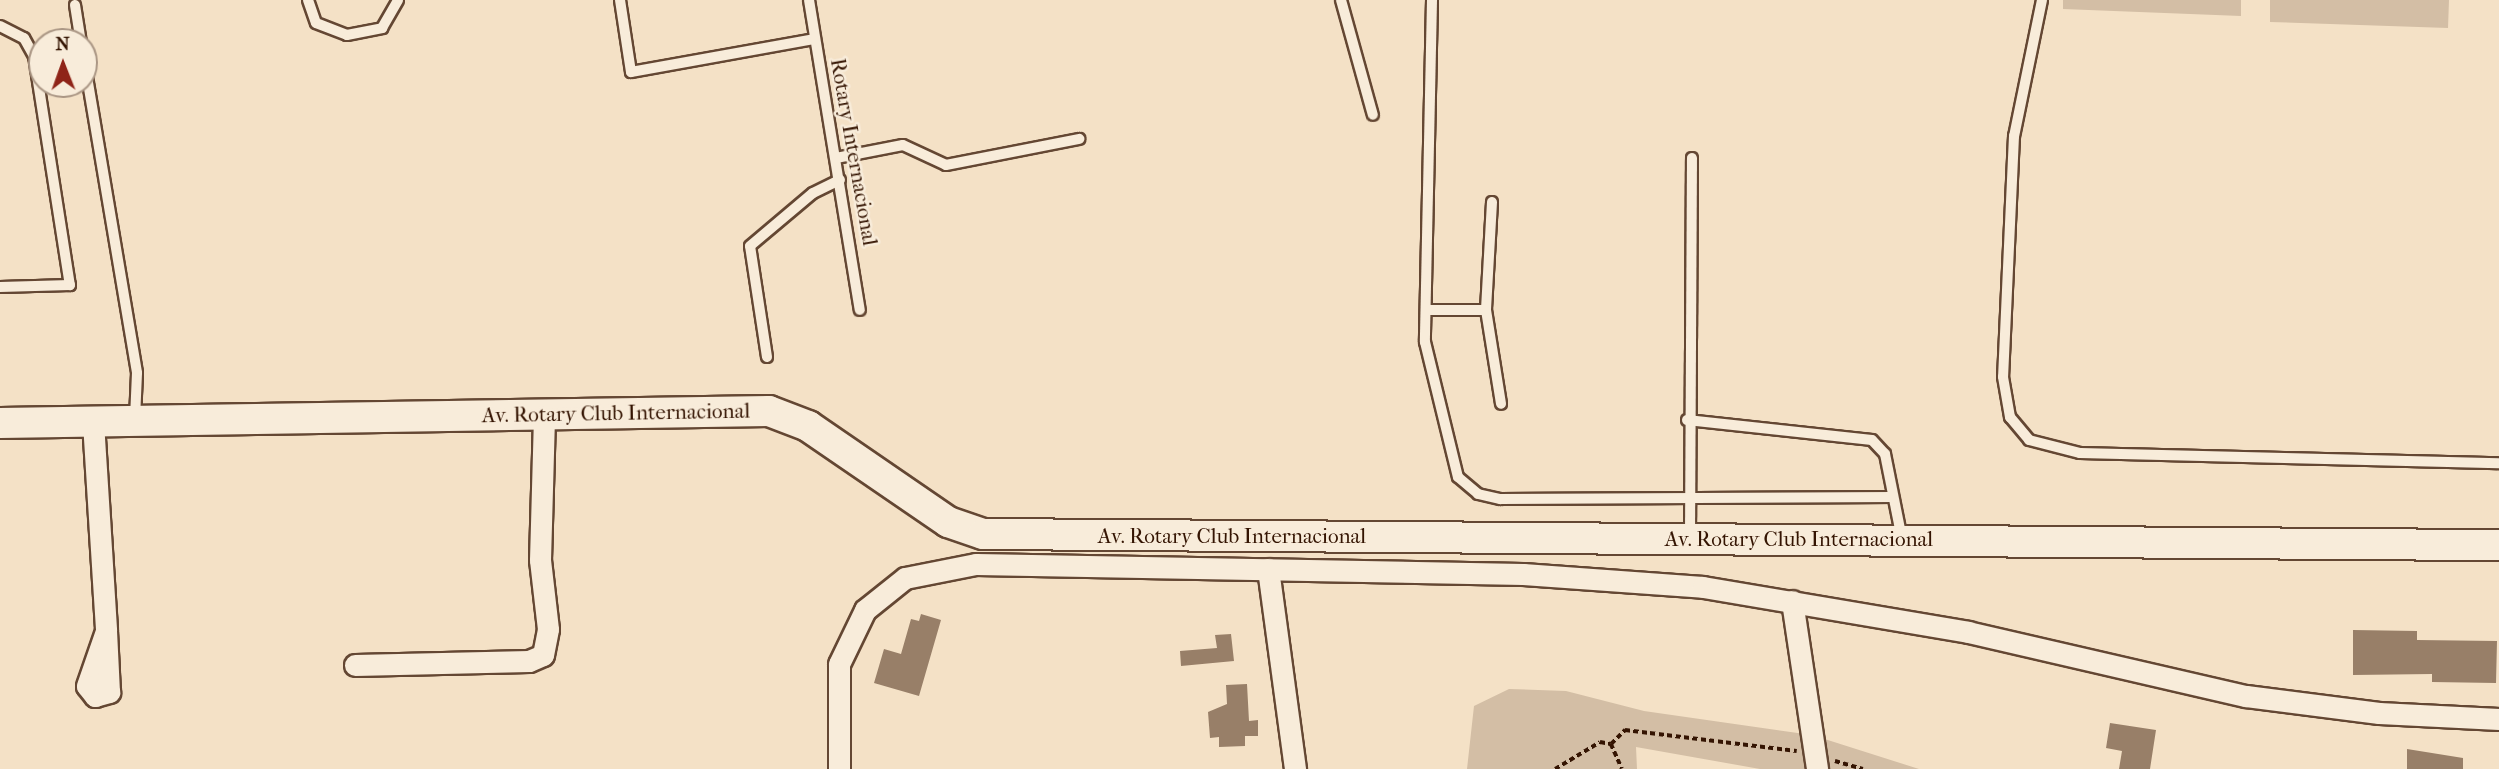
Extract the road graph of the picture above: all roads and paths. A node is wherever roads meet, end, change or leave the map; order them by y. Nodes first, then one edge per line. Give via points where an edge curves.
1 (308, 0) edge
2 (398, 0) edge
3 (620, 0) edge
4 (809, 0) edge
5 (1341, 0) edge
6 (1432, 0) edge
7 (2042, 0) edge
8 (75, 5) dead end
9 (0, 26) edge
10 (79, 28) edge
11 (815, 39) junction
12 (91, 98) edge
13 (1373, 115) dead end
14 (1079, 139) dead end
15 (836, 158) junction
16 (1692, 158) dead end
17 (840, 180) junction
18 (1492, 202) dead end
19 (0, 287) edge
20 (860, 310) dead end
21 (1427, 310) junction
22 (1486, 310) junction
23 (767, 357) dead end
24 (1501, 404) dead end
25 (544, 416) junction
26 (1687, 420) junction
27 (135, 421) junction
28 (93, 422) junction
29 (0, 423) edge
30 (2499, 463) edge
31 (1687, 497) junction
32 (1893, 497) junction
33 (1690, 538) junction
34 (1902, 539) junction
35 (2499, 545) edge
36 (1268, 569) junction
37 (1792, 601) junction
38 (106, 631) dead end
39 (355, 665) dead end
40 (2499, 719) edge
41 (1611, 744) junction
42 (1816, 762) edge
43 (839, 769) edge
44 (1295, 769) edge
45 (1555, 769) edge
46 (1622, 769) edge
47 (1863, 769) edge

1 - 2 lane via 316,23 347,34 382,28
3 - 11 lane via 631,72
4 - 11 lane, Rotary Internacional
5 - 13 lane
6 - 21 lane
7 - 30 lane via 2014,136 2003,377 2010,417 2029,440 2080,453
8 - 10 lane
9 - 19 lane via 24,38 34,56 70,285
11 - 15 lane, Rotary Internacional
12 - 27 lane via 137,373
14 - 15 lane via 946,165 903,145
15 - 17 lane, Rotary Internacional
16 - 26 lane
17 - 20 lane, Rotary Internacional
17 - 23 lane via 814,193 750,246
18 - 22 lane
21 - 22 lane
21 - 31 lane via 1425,342 1450,454 1458,477 1478,494
22 - 24 lane
25 - 27 main road, Av. Rotary Club Internacional
25 - 33 main road, Av. Rotary Club Internacional via 769,411 808,426 948,522 982,534
25 - 39 street via 540,560 548,629 543,655 529,661
26 - 31 lane
26 - 32 lane via 1872,440 1885,454
27 - 28 main road, Av. Rotary Club Internacional
28 - 29 main road, Av. Rotary Club Internacional
28 - 38 street
31 - 32 lane
31 - 33 lane
32 - 34 lane
33 - 34 main road, Av. Rotary Club Internacional
34 - 35 main road, Av. Rotary Club Internacional
36 - 37 street via 1572,576
36 - 43 street via 976,564 905,578 877,597 847,639 837,695
36 - 44 street
37 - 40 street via 1968,632 2246,696 2379,713
37 - 42 street
41 - 42 path via 1625,730
41 - 45 path via 1594,745
41 - 46 path
42 - 47 path

